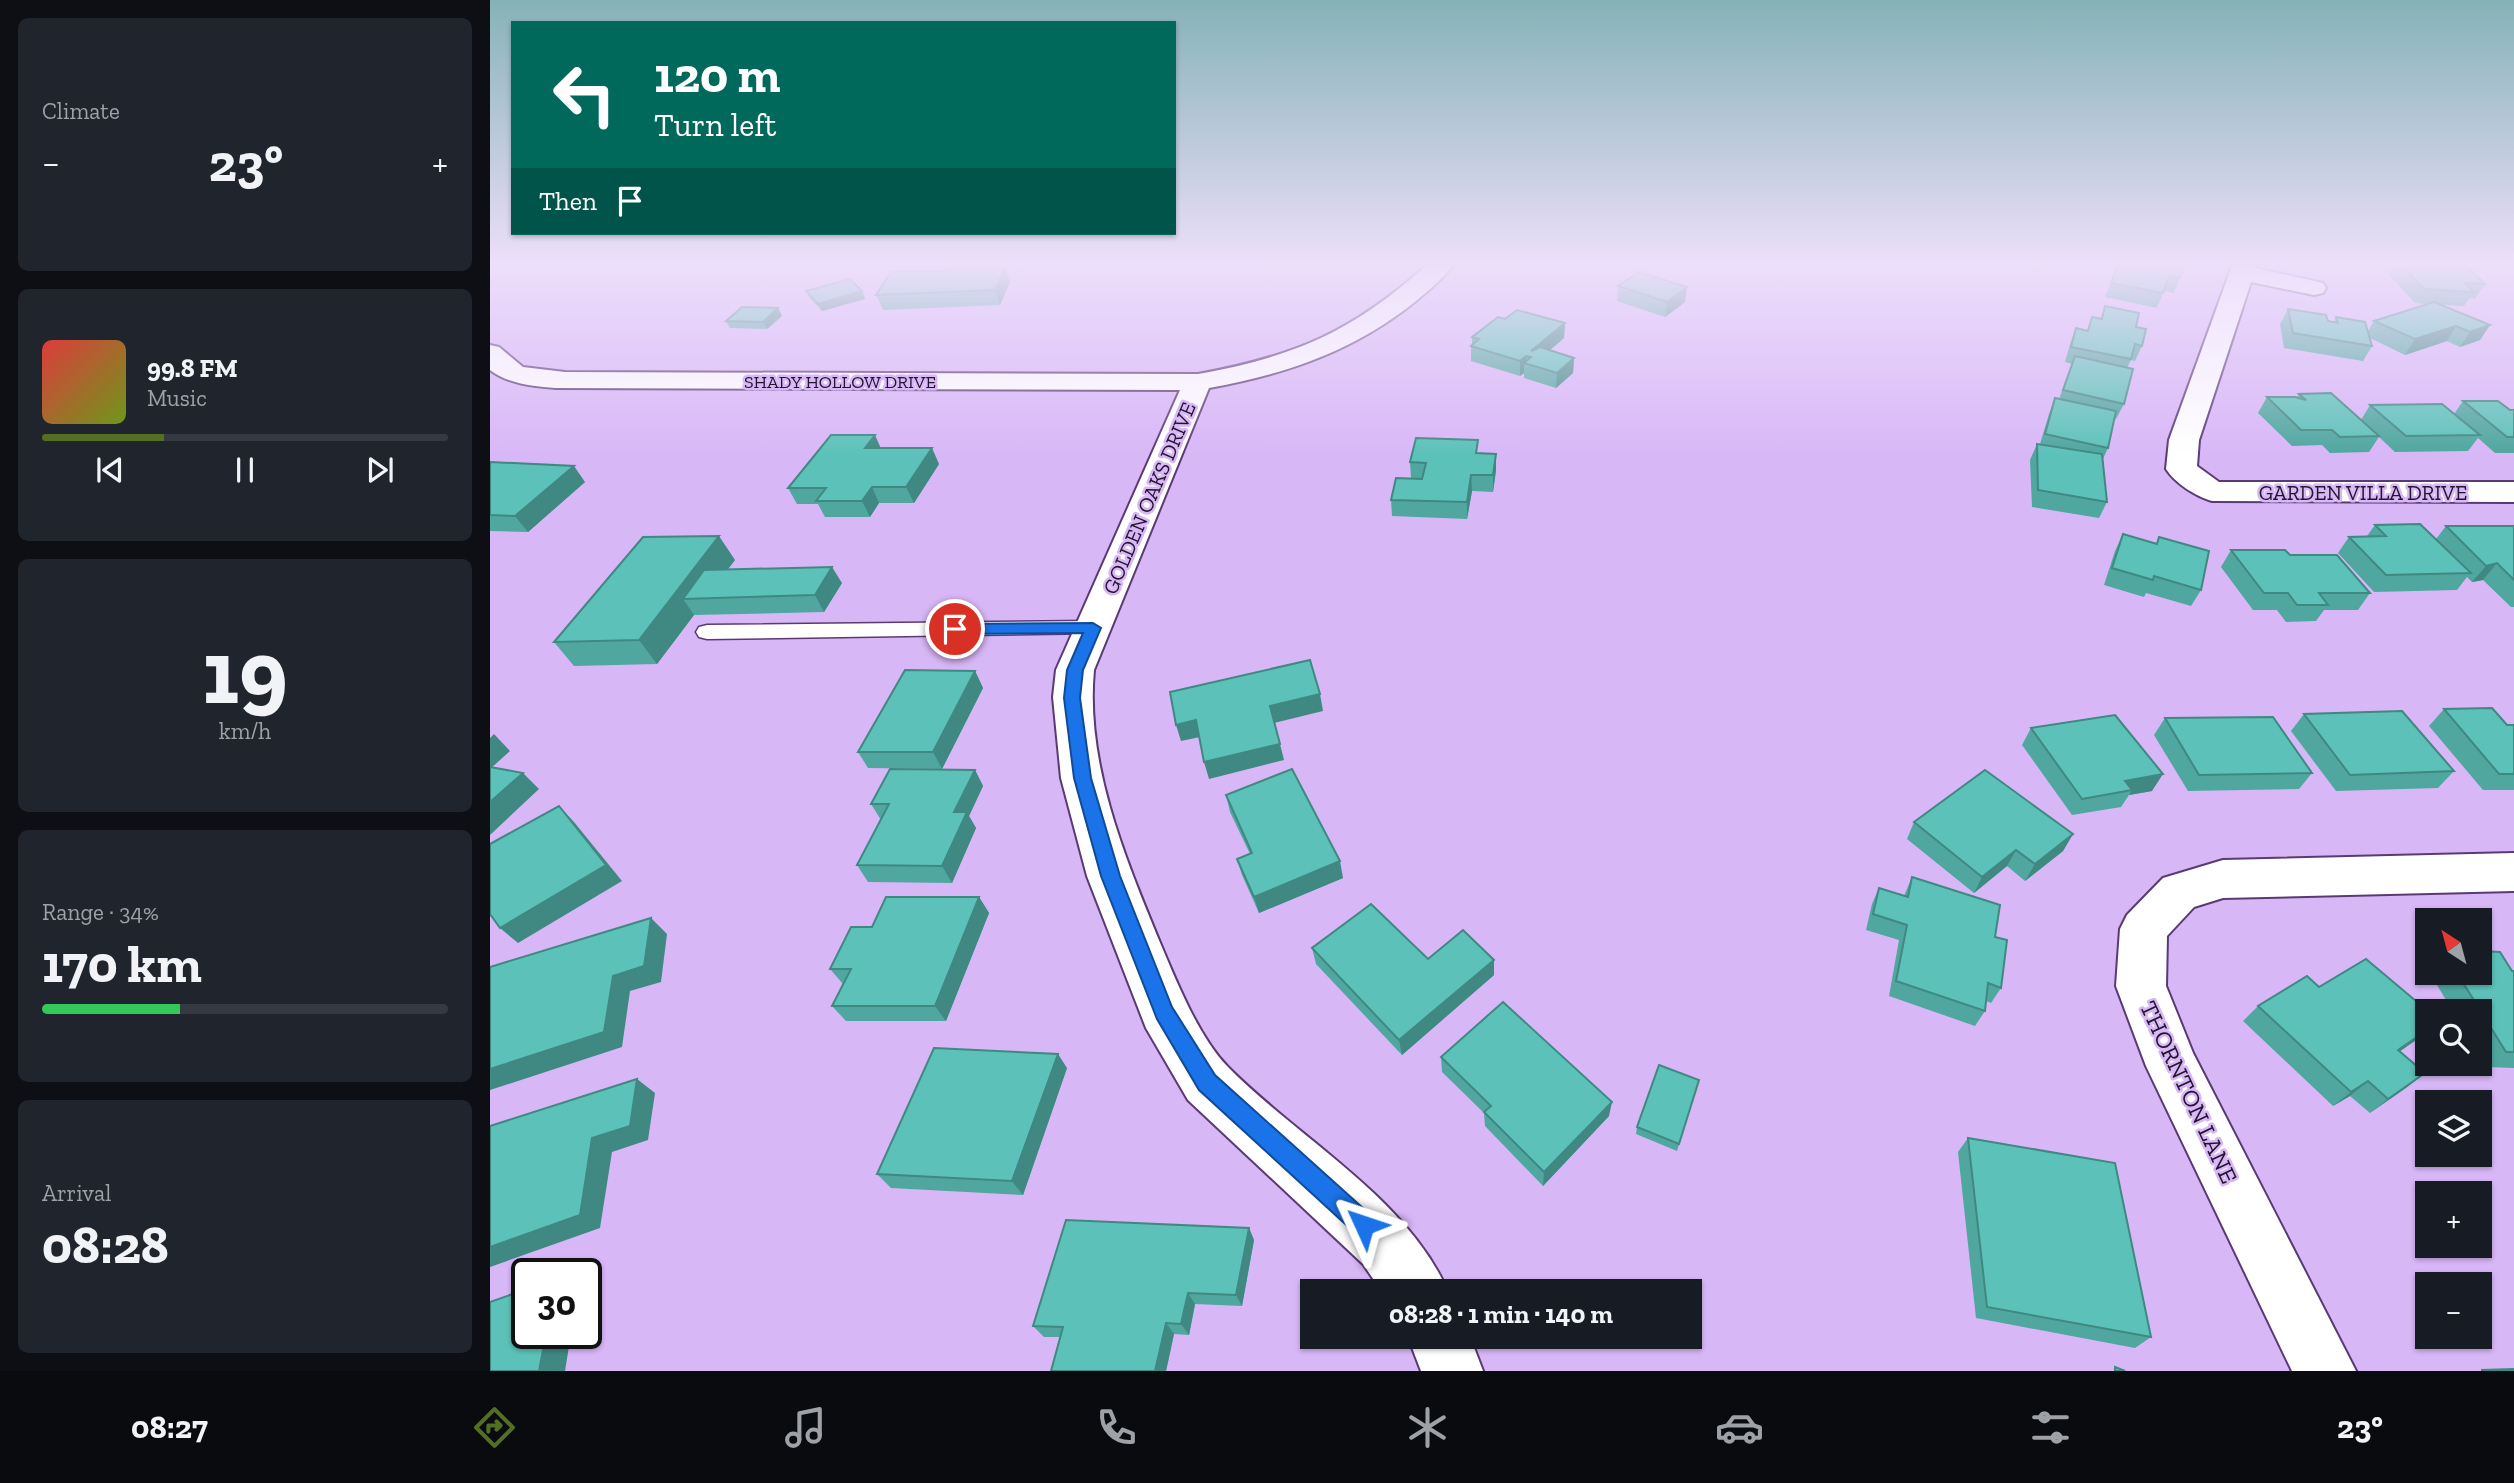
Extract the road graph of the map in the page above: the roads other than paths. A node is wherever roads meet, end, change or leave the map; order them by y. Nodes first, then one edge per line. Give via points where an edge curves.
1 (1365, 327) edge
2 (2223, 327) edge
3 (490, 353) edge
4 (1198, 382) junction
5 (2514, 492) edge
6 (1093, 628) junction
7 (707, 632) dead end
8 (2514, 872) edge
9 (1409, 1279) edge
10 (1444, 1349) edge
11 (1452, 1371) edge
12 (2325, 1371) edge

1 - 4 street, SHADY HOLLOW DRIVE via 1334,346 1270,369
2 - 5 street, GARDEN VILLA DRIVE via 2184,440 2181,469 2212,491
3 - 4 street, SHADY HOLLOW DRIVE via 504,369 565,380
4 - 6 street, GOLDEN OAKS DRIVE
6 - 7 lane
6 - 9 street, GOLDEN OAKS DRIVE via 1075,670 1072,698 1082,778 1110,876 1164,1012 1207,1083 1384,1243
8 - 12 street, THORNTON LANE via 2223,879 2179,892 2144,929 2141,986 2172,1066
10 - 11 street

